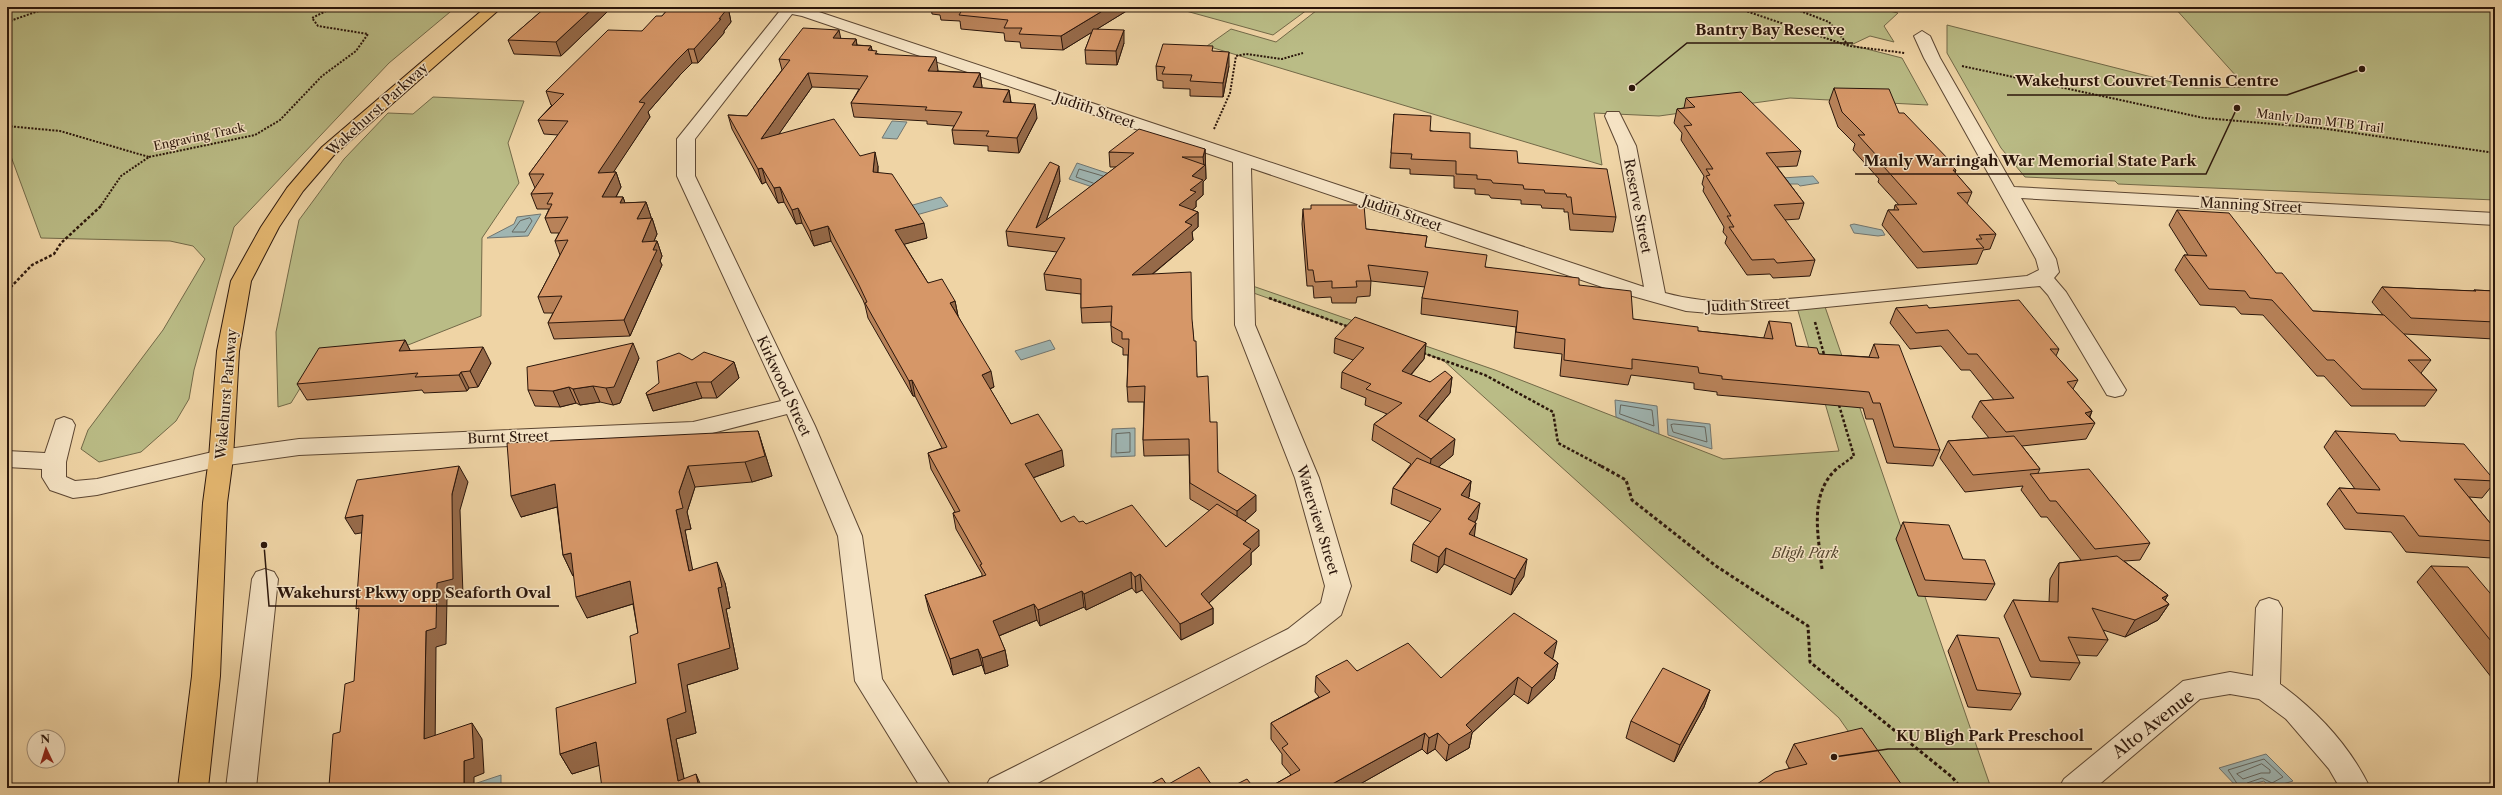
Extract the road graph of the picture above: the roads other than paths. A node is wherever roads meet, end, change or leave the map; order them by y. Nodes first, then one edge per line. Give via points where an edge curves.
1 (495, 7) edge
2 (786, 7) edge
3 (1922, 36) dead end
4 (1613, 116) dead end
5 (1242, 159) junction
6 (2007, 192) junction
7 (2495, 218) edge
8 (2043, 277) junction
9 (1656, 298) junction
10 (2115, 390) dead end
11 (794, 405) junction
12 (64, 425) dead end
13 (221, 458) junction
14 (7, 459) edge
15 (54, 462) junction
16 (265, 578) dead end
17 (2269, 608) dead end
18 (2266, 689) junction
19 (193, 788) edge
20 (240, 788) edge
21 (937, 788) edge
22 (1000, 788) edge
23 (2074, 788) edge
24 (2355, 788) edge

1 - 13 main road, Wakehurst Parkway via 328,151 296,188 270,227 241,281 230,336
2 - 5 street, Judith Street
2 - 11 street, Kirkwood Street via 686,139 686,176
3 - 6 street
4 - 9 street, Reserve Street via 1627,146
5 - 9 street, Judith Street
5 - 22 street, Waterview Street via 1245,325 1307,478 1338,586 1332,608 1297,636
6 - 7 street, Manning Street
6 - 8 street via 2046,259 2049,272
8 - 9 street, Judith Street via 2031,282 1721,308 1686,305
8 - 10 street via 2056,292
11 - 13 street, Burnt Street via 693,430 299,447
11 - 21 street, Kirkwood Street via 850,536 869,681
12 - 15 street
13 - 15 street, Burnt Street via 97,487 73,490 58,484 54,477
13 - 19 main road, Wakehurst Parkway via 215,503 206,676
14 - 15 street
16 - 20 street
17 - 18 street
18 - 23 street, Alto Avenue via 2230,683 2193,689
18 - 24 street via 2296,711 2315,730 2339,760

